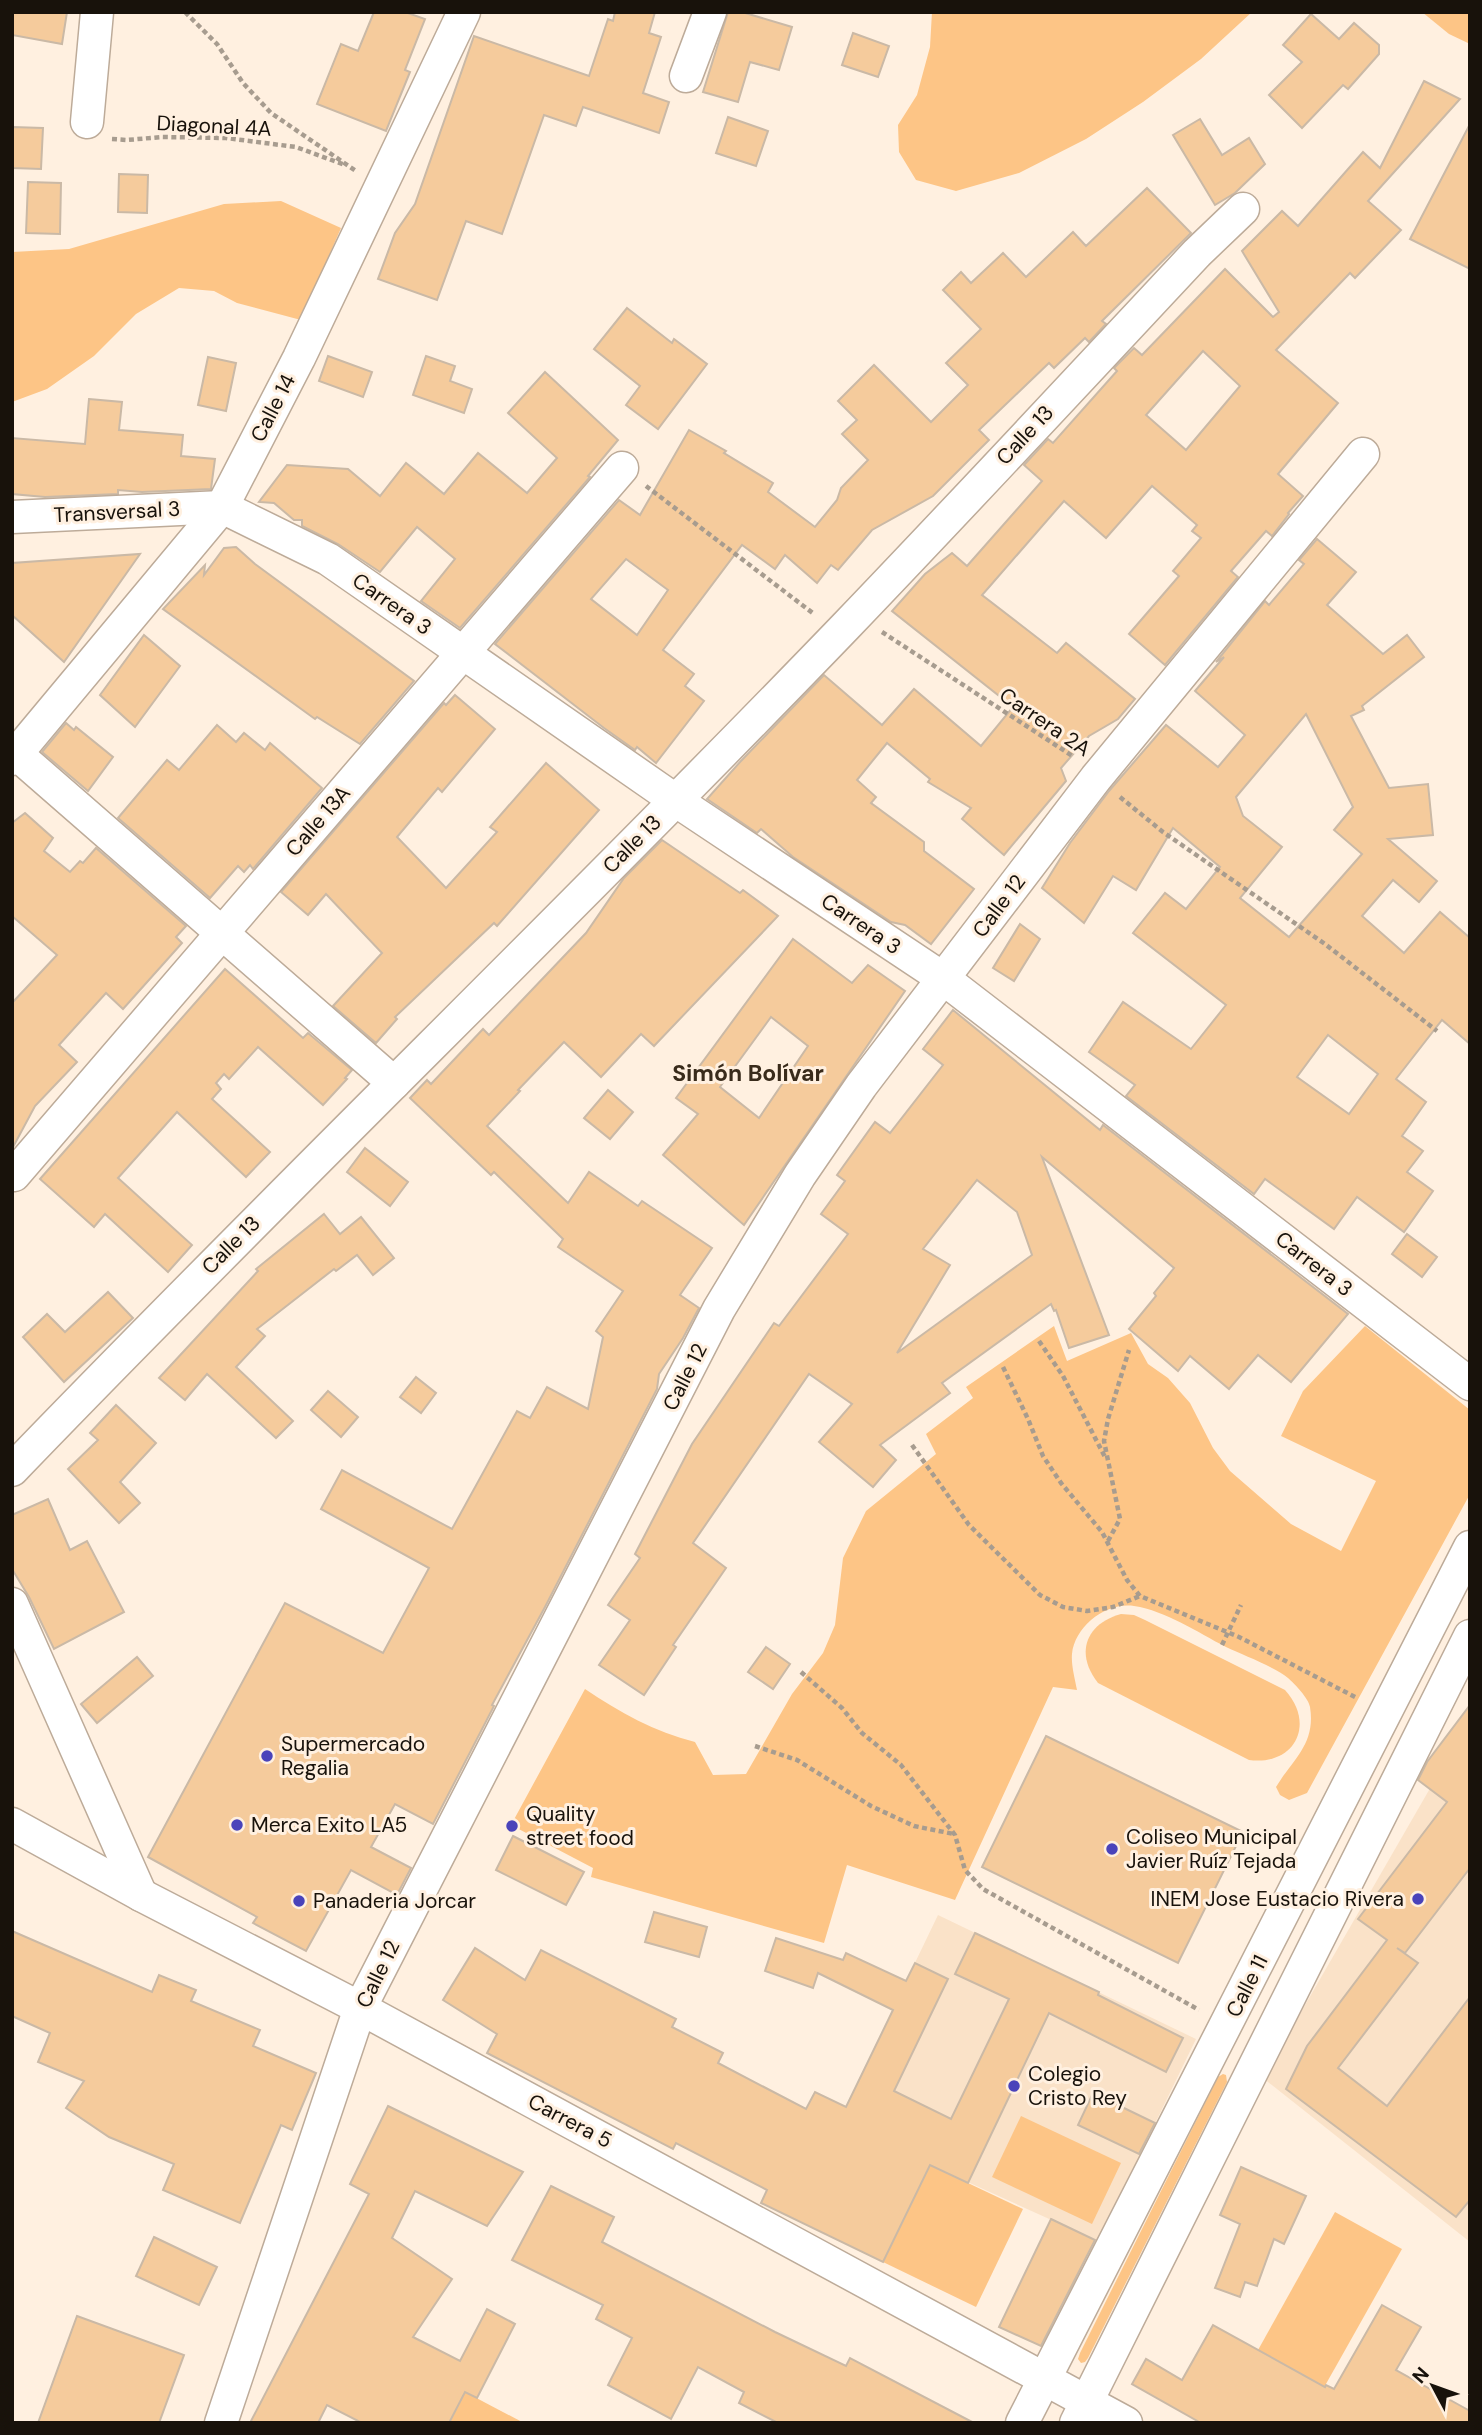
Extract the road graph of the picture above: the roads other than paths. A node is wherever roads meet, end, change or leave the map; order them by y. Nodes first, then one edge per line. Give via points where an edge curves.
1 (97, 12) edge
2 (464, 12) edge
3 (710, 12) edge
4 (686, 76) dead end
5 (87, 122) road end
6 (1243, 209) dead end
7 (1363, 454) dead end
8 (622, 468) road end
9 (222, 507) junction
10 (12, 517) edge
11 (463, 653) junction
12 (13, 754) edge
13 (675, 800) junction
14 (221, 934) junction
15 (944, 979) junction
16 (394, 1083) junction
17 (14, 1175) dead end
18 (1470, 1384) edge
19 (12, 1470) edge
20 (1470, 1547) edge
21 (12, 1604) edge
22 (1470, 1636) edge
23 (12, 1824) edge
24 (141, 1895) junction
25 (360, 2008) junction
26 (1227, 2025) junction
27 (1266, 2045) junction
28 (1044, 2378) junction
29 (1082, 2412) edge
30 (221, 2423) edge
31 (1022, 2423) edge
32 (1126, 2423) edge

1 - 5 street
2 - 9 street, Calle 14 via 299,358
3 - 4 street
6 - 13 street, Calle 13
7 - 15 street, Calle 12 via 1096,778
8 - 11 street, Calle 13A
9 - 10 street, Transversal 3
9 - 11 street, Carrera 3 via 328,559
9 - 12 street, Calle 14
11 - 13 street, Carrera 3
11 - 14 street, Calle 13A
12 - 14 street
13 - 15 street, Carrera 3
13 - 16 street, Calle 13
14 - 16 street
14 - 17 street, Calle 13A
15 - 18 street, Carrera 3
15 - 25 street, Calle 12 via 861,1086 800,1175 719,1309
16 - 19 street, Calle 13
20 - 26 street, Calle 11
21 - 24 street
22 - 27 street, Calle 11
23 - 24 street, Carrera 5
24 - 25 street, Carrera 5
25 - 28 street, Carrera 5
25 - 30 street, Calle 12
26 - 27 street
26 - 28 street, Calle 11
27 - 29 street, Calle 11
28 - 29 street, Carrera 5
28 - 31 street, Calle 11
29 - 32 street, Carrera 5

